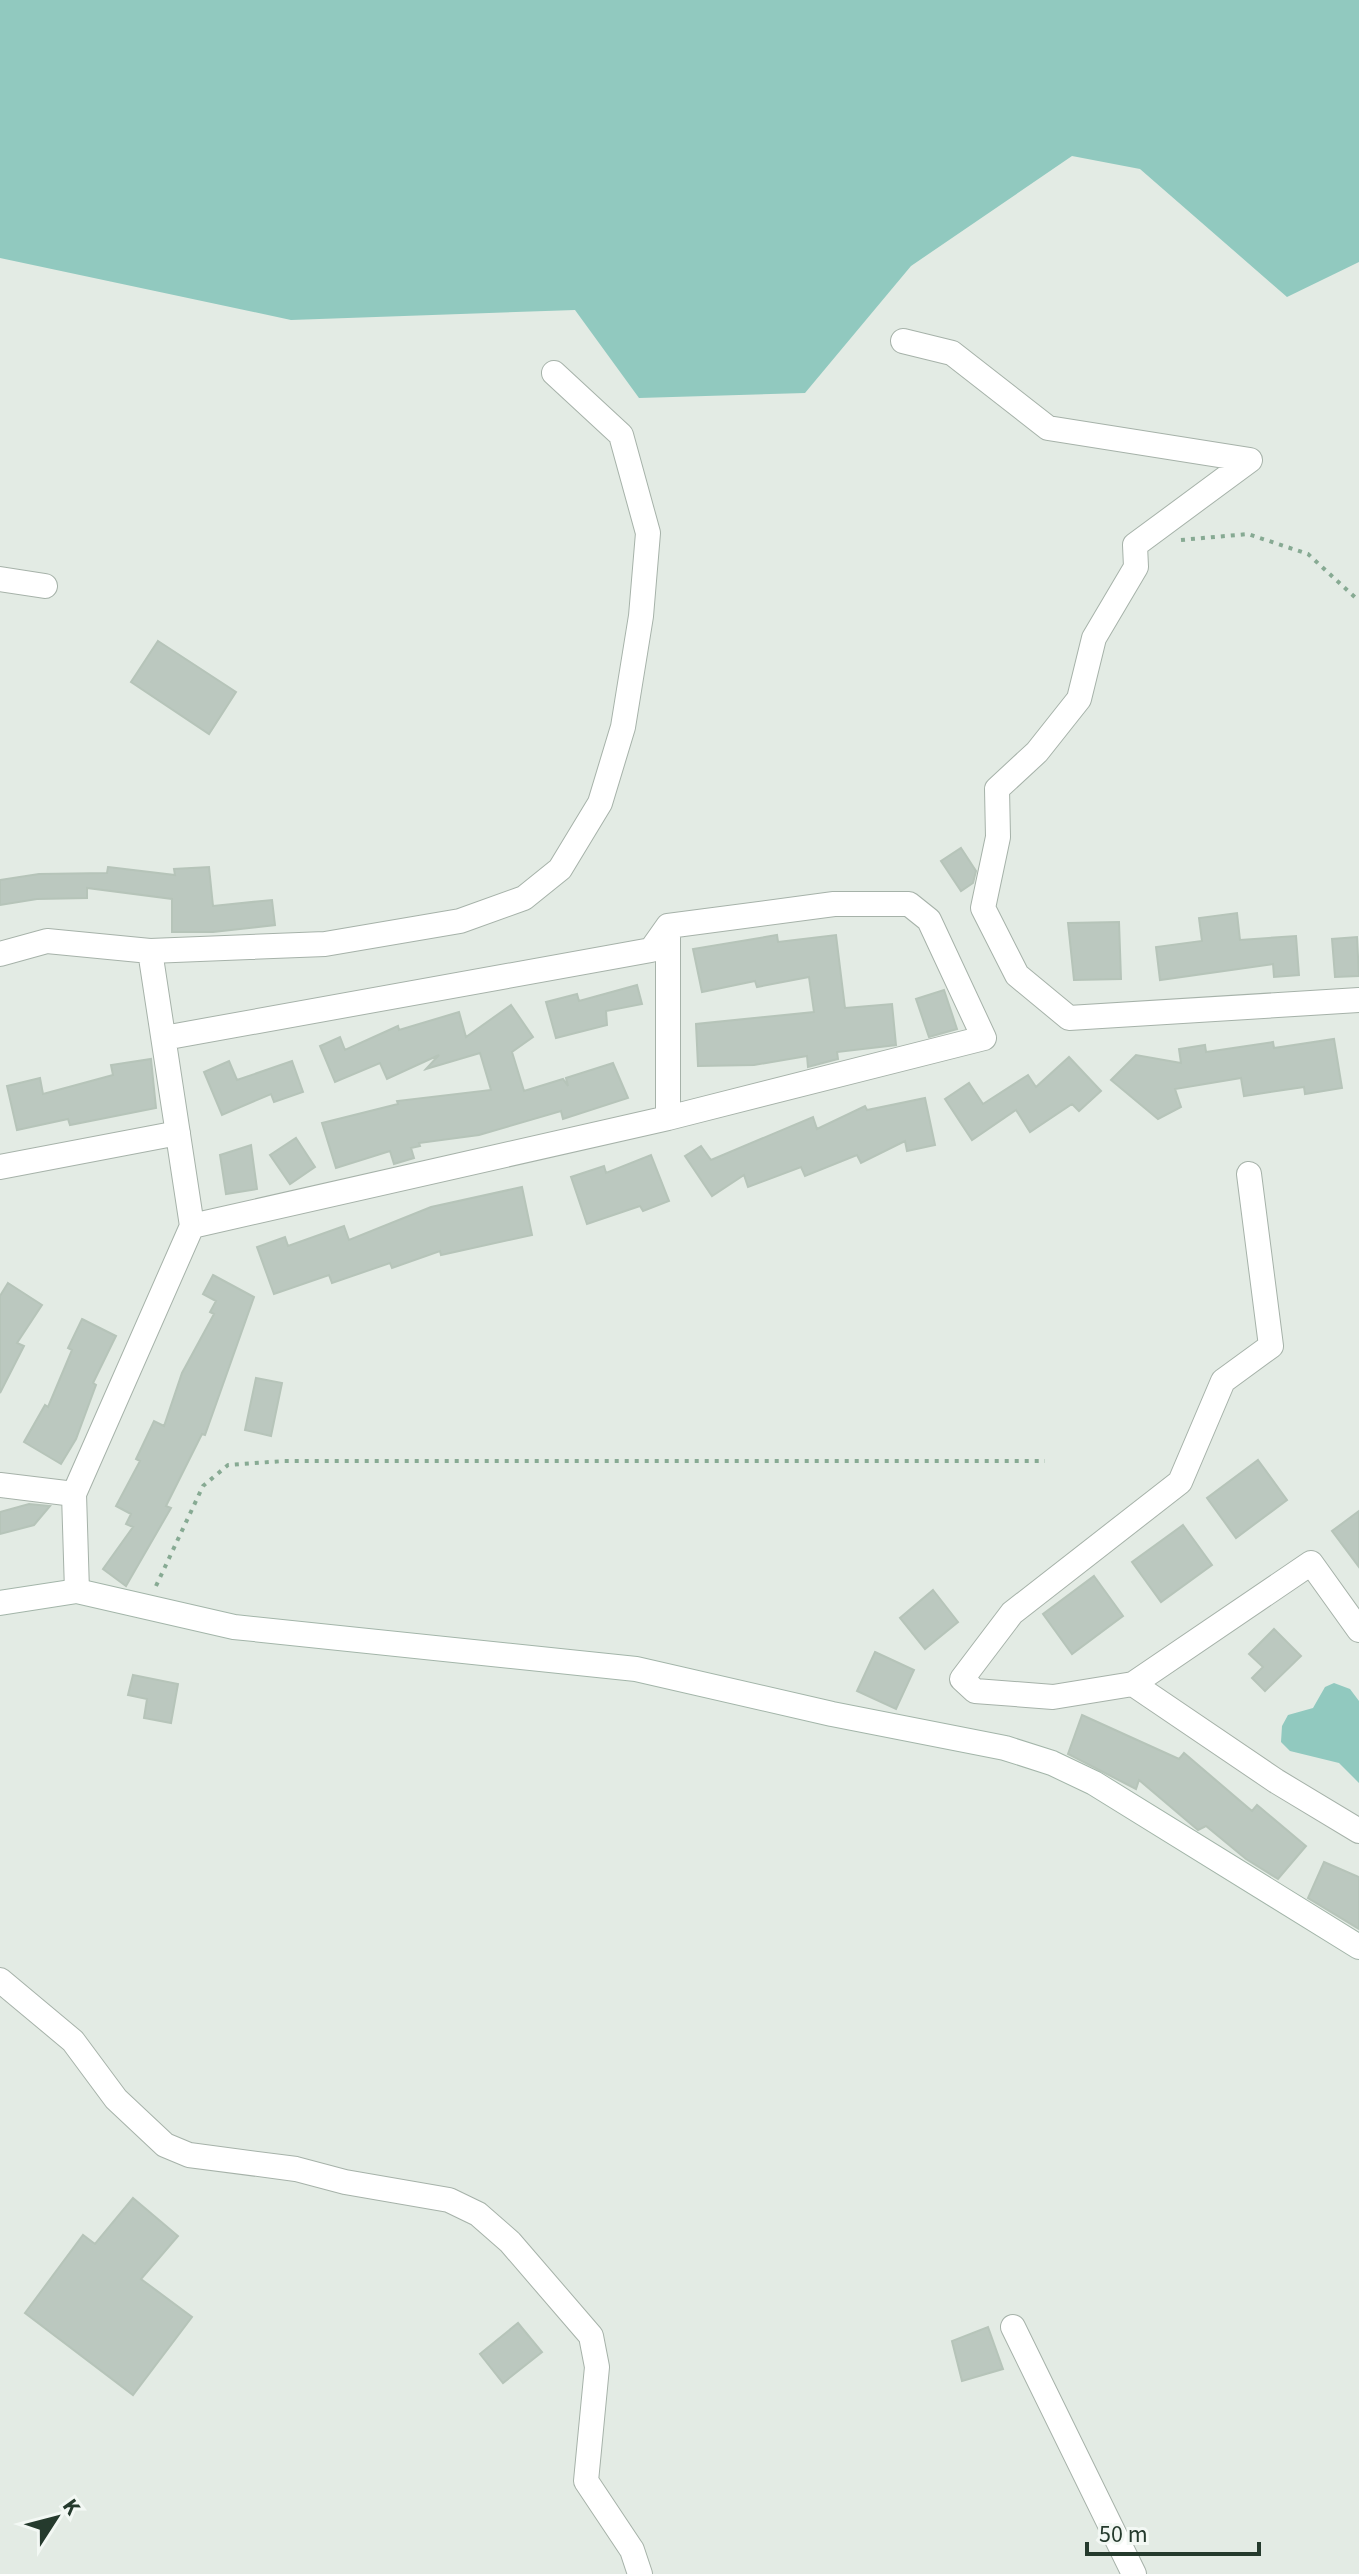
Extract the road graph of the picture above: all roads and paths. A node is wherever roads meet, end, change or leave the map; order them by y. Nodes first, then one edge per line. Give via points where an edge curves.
1 (903, 341) dead end
2 (554, 373) dead end
3 (1177, 541) dead end
4 (0, 579) edge
5 (45, 586) dead end
6 (1359, 601) edge
7 (668, 926) junction
8 (150, 951) junction
9 (0, 954) edge
10 (1359, 1000) edge
11 (164, 1038) junction
12 (668, 1118) junction
13 (178, 1133) junction
14 (0, 1167) edge
15 (1249, 1174) dead end
16 (192, 1226) junction
17 (1045, 1461) dead end
18 (0, 1485) edge
19 (74, 1494) junction
20 (77, 1591) junction
21 (0, 1603) edge
22 (147, 1607) junction
23 (1359, 1630) edge
24 (1133, 1684) junction
25 (1359, 1831) edge
26 (1359, 1947) edge
27 (0, 1980) edge
28 (1013, 2327) dead end
29 (640, 2574) edge
30 (1134, 2574) edge

1 - 10 street via 952,353 1048,428 1250,460 1135,545 1136,567 1094,638 1079,699 1037,752 997,789 998,837 983,908 1017,975 1069,1018
2 - 8 street via 621,435 648,533 623,727 600,803 560,869 524,898 460,921 325,944
3 - 6 path via 1248,534 1308,554
4 - 5 street
7 - 11 street via 651,950
7 - 12 street
7 - 12 street via 834,904 909,904 929,920 984,1038
8 - 9 street via 47,941
8 - 11 street
11 - 13 street
12 - 16 street
13 - 14 street
13 - 16 street
15 - 24 street via 1271,1346 1223,1381 1180,1482 1012,1613 962,1679 975,1691 1053,1697
16 - 19 street
17 - 22 path via 228,1465 203,1486
18 - 19 street
19 - 20 street
20 - 21 street
20 - 22 street
22 - 26 street via 234,1627 636,1669 1005,1748 1094,1783
23 - 24 street via 1311,1563
24 - 25 street
27 - 29 street via 73,2041 116,2099 165,2145 189,2155 296,2169 449,2200 478,2214 510,2242 591,2336 597,2367 586,2481 632,2550
28 - 30 street

